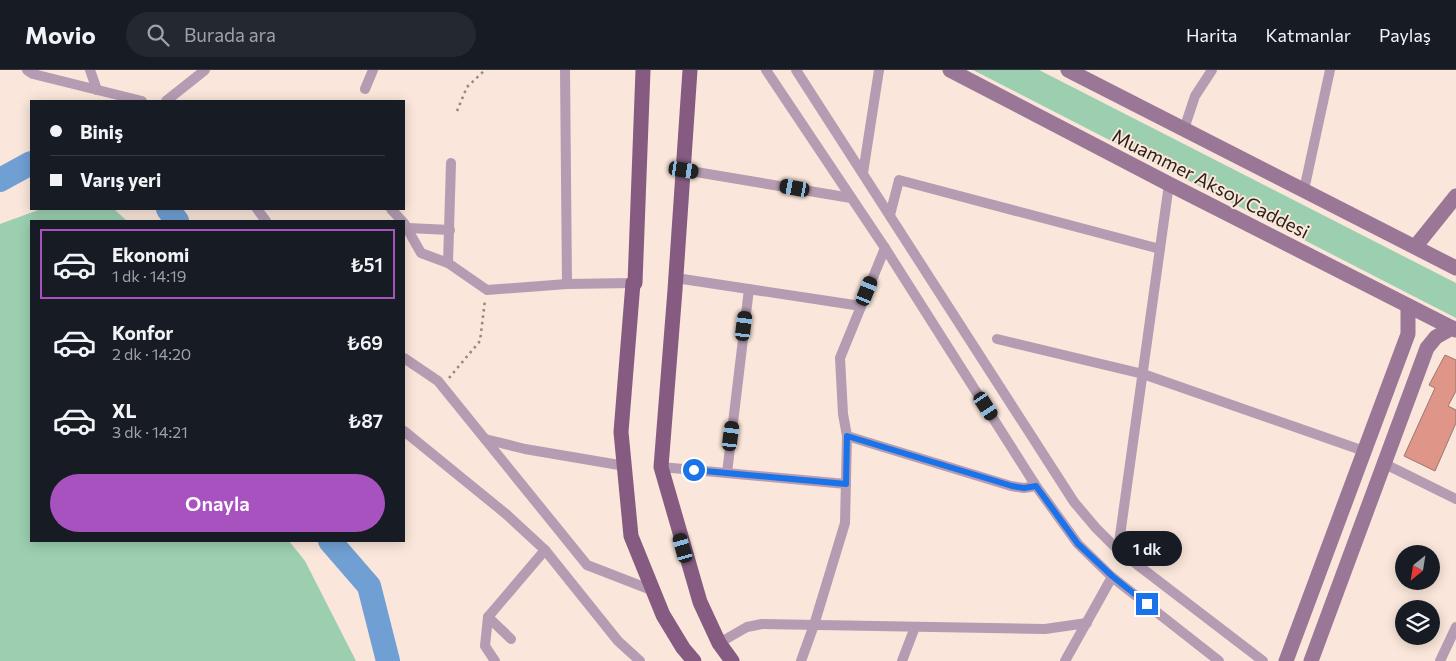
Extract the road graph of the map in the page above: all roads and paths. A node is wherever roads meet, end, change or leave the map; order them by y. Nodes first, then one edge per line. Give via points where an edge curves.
1 (27, 70) edge
2 (90, 70) edge
3 (205, 70) edge
4 (373, 70) edge
5 (485, 70) edge
6 (565, 70) edge
7 (643, 70) edge
8 (690, 70) edge
9 (766, 70) edge
10 (796, 70) edge
11 (879, 70) edge
12 (950, 70) edge
13 (1068, 70) edge
14 (1212, 70) edge
15 (1330, 70) edge
16 (365, 89) dead end
17 (98, 90) junction
18 (138, 100) edge
19 (167, 100) edge
20 (458, 111) dead end
21 (1184, 129) junction
22 (451, 163) dead end
23 (684, 170) junction
24 (863, 174) junction
25 (1169, 184) junction
26 (1304, 190) junction
27 (1456, 196) edge
28 (850, 198) junction
29 (392, 210) edge
30 (890, 215) junction
31 (401, 220) edge
32 (405, 224) edge
33 (450, 230) junction
34 (1415, 247) junction
35 (885, 248) junction
36 (1160, 249) junction
37 (448, 263) junction
38 (1455, 264) edge
39 (676, 278) junction
40 (633, 282) junction
41 (567, 284) junction
42 (749, 289) junction
43 (487, 290) junction
44 (861, 306) junction
45 (1408, 306) junction
46 (1454, 329) edge
47 (997, 339) dead end
48 (405, 359) edge
49 (1143, 374) junction
50 (442, 386) junction
51 (405, 432) edge
52 (847, 436) junction
53 (485, 438) junction
54 (1364, 450) junction
55 (1385, 464) junction
56 (624, 466) junction
57 (661, 468) junction
58 (727, 473) junction
59 (846, 484) junction
60 (1036, 486) junction
61 (1456, 499) edge
62 (545, 550) junction
63 (1118, 550) junction
64 (1112, 576) junction
65 (654, 591) junction
66 (488, 617) junction
67 (1087, 623) junction
68 (814, 625) junction
69 (915, 627) junction
70 (1456, 627) edge
71 (511, 639) dead end
72 (719, 643) junction
73 (495, 661) edge
74 (640, 661) edge
75 (694, 661) edge
76 (732, 661) edge
77 (801, 661) edge
78 (902, 661) edge
79 (1065, 661) edge
80 (1219, 661) edge
81 (1263, 661) edge
82 (1286, 661) edge
83 (1311, 661) edge
84 (1440, 661) edge

1 - 17 street
2 - 17 street
3 - 19 street
4 - 16 street
5 - 20 path via 467,87
6 - 41 street
7 - 40 main road
8 - 23 main road
9 - 28 street
10 - 24 street
11 - 24 street
12 - 25 main road, Muammer Aksoy Caddesi
13 - 21 main road, Muammer Aksoy Caddesi
14 - 21 street via 1195,96
15 - 26 street
17 - 18 street
21 - 26 main road, Muammer Aksoy Caddesi
22 - 33 street
23 - 28 street
23 - 39 main road
24 - 30 street
25 - 36 street
25 - 45 main road, Muammer Aksoy Caddesi
26 - 34 main road, Muammer Aksoy Caddesi
27 - 34 main road
28 - 35 street
29 - 31 street
30 - 36 street via 899,180
30 - 63 street via 1074,502
32 - 33 street
32 - 37 street via 421,253
33 - 37 street
34 - 38 main road, Muammer Aksoy Caddesi
35 - 44 street
35 - 60 street
36 - 49 street
37 - 43 street
39 - 42 street
39 - 57 main road
40 - 41 street
40 - 56 main road via 621,432
41 - 43 street
42 - 44 street
42 - 58 street
43 - 50 path via 480,342
44 - 52 street via 840,358
45 - 46 main road, Muammer Aksoy Caddesi
45 - 54 main road via 1408,334
46 - 55 main road via 1436,337 1427,348
47 - 49 street
48 - 50 street
49 - 54 street
49 - 63 street
50 - 53 street
51 - 62 street
52 - 59 street
52 - 60 street via 1012,486
53 - 56 street via 525,450
53 - 65 street via 586,565
54 - 82 main road
55 - 61 street
55 - 83 main road
56 - 65 main road via 631,536
57 - 58 street
57 - 72 main road via 700,602
58 - 59 street
59 - 68 street via 845,523
60 - 64 street via 1078,544
62 - 66 street
62 - 74 street via 618,641
63 - 81 street
64 - 67 street
64 - 80 street
65 - 75 main road via 663,615
66 - 71 street
66 - 73 street via 485,646
67 - 69 street via 1045,629
67 - 79 street
68 - 69 street
68 - 72 street via 762,624 747,627
68 - 77 street
69 - 78 street
70 - 84 street
72 - 76 main road

